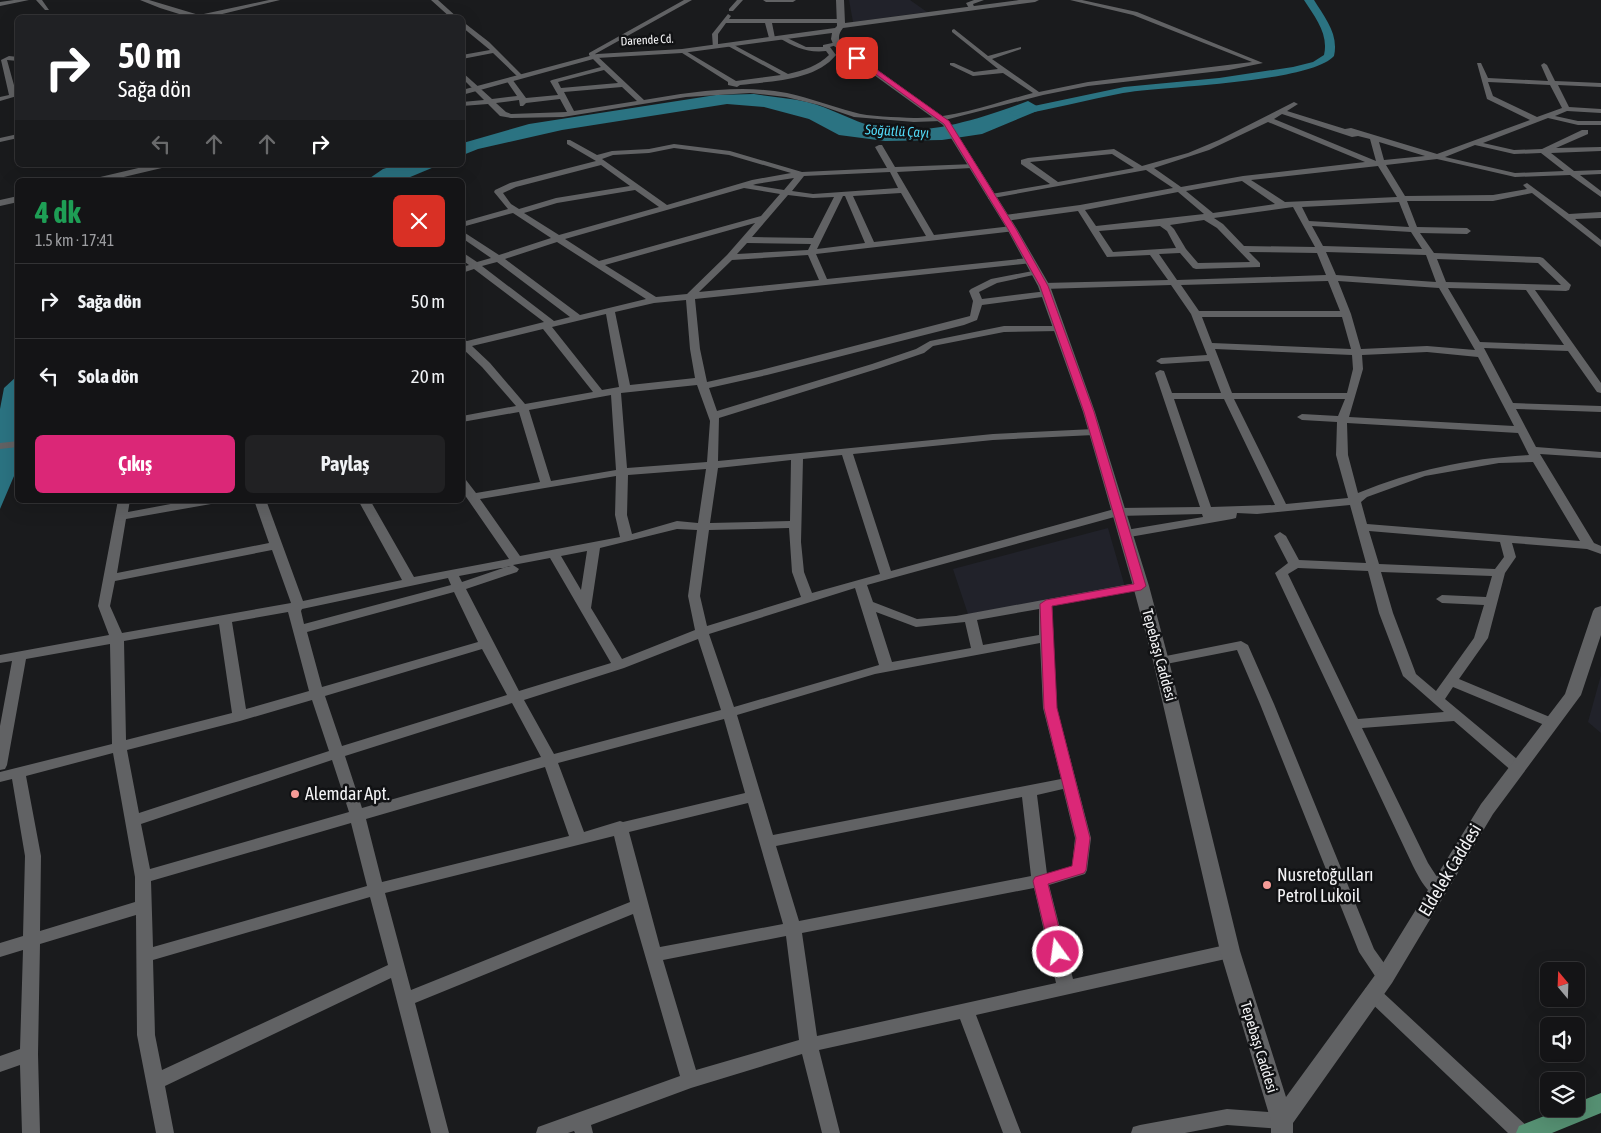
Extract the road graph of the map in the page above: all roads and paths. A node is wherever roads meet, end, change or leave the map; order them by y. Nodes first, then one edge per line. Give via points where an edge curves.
1 (26, 0) edge
2 (39, 0) edge
3 (143, 0) edge
4 (277, 0) edge
5 (434, 0) edge
6 (689, 0) edge
7 (740, 0) edge
8 (766, 0) edge
9 (793, 0) edge
10 (840, 0) edge
11 (1035, 0) edge
12 (1073, 0) edge
13 (165, 1) edge
14 (978, 3) edge
15 (0, 4) edge
16 (150, 4) junction
17 (47, 9) dead end
18 (191, 15) edge
19 (208, 15) edge
20 (452, 15) edge
21 (724, 21) junction
22 (768, 21) junction
23 (465, 26) edge
24 (840, 26) junction
25 (954, 31) dead end
26 (776, 38) junction
27 (837, 44) junction
28 (730, 45) junction
29 (716, 47) junction
30 (825, 48) junction
31 (1019, 48) dead end
32 (495, 51) junction
33 (682, 51) junction
34 (465, 56) edge
35 (593, 56) junction
36 (3, 58) edge
37 (987, 59) junction
38 (952, 64) dead end
39 (1479, 64) dead end
40 (1544, 65) dead end
41 (606, 68) junction
42 (1003, 71) junction
43 (786, 75) junction
44 (465, 77) edge
45 (521, 77) junction
46 (510, 80) junction
47 (1485, 80) junction
48 (1551, 82) junction
49 (734, 84) junction
50 (624, 85) junction
51 (1601, 85) edge
52 (478, 89) junction
53 (750, 90) junction
54 (465, 92) edge
55 (561, 94) junction
56 (1038, 94) junction
57 (686, 95) junction
58 (0, 99) edge
59 (522, 99) junction
60 (489, 100) junction
61 (643, 103) junction
62 (465, 104) edge
63 (1294, 104) dead end
64 (1566, 109) junction
65 (1281, 111) junction
66 (1601, 111) edge
67 (572, 114) junction
68 (528, 116) junction
69 (1546, 116) junction
70 (1268, 119) junction
71 (1537, 120) junction
72 (943, 121) junction
73 (1578, 122) junction
74 (1601, 124) edge
75 (1348, 130) dead end
76 (15, 137) edge
77 (0, 140) edge
78 (1374, 140) junction
79 (570, 142) dead end
80 (1475, 142) junction
81 (1594, 142) edge
82 (880, 147) dead end
83 (1543, 151) junction
84 (1437, 156) junction
85 (599, 160) junction
86 (1377, 162) junction
87 (972, 166) junction
88 (146, 167) edge
89 (1144, 168) junction
90 (892, 170) junction
91 (1601, 172) edge
92 (1573, 173) junction
93 (802, 174) junction
94 (1515, 175) junction
95 (106, 178) edge
96 (1243, 178) junction
97 (1057, 185) junction
98 (744, 186) junction
99 (637, 187) junction
100 (1179, 189) junction
101 (903, 190) junction
102 (1533, 190) junction
103 (786, 193) junction
104 (844, 193) junction
105 (1601, 195) edge
106 (991, 197) junction
107 (1402, 199) junction
108 (15, 200) edge
109 (0, 203) edge
110 (1296, 204) junction
111 (1283, 205) junction
112 (666, 208) junction
113 (1080, 208) junction
114 (516, 211) junction
115 (1601, 215) edge
116 (1208, 217) junction
117 (1567, 217) junction
118 (764, 218) junction
119 (1162, 223) junction
120 (1307, 223) junction
121 (1008, 224) junction
122 (465, 225) edge
123 (1092, 229) junction
124 (1414, 230) junction
125 (1467, 231) dead end
126 (465, 236) edge
127 (559, 238) junction
128 (932, 239) junction
129 (744, 240) junction
130 (817, 240) junction
131 (1601, 244) edge
132 (871, 246) junction
133 (1242, 248) junction
134 (1182, 250) junction
135 (1320, 250) junction
136 (811, 252) junction
137 (1153, 252) junction
138 (1430, 254) junction
139 (465, 257) edge
140 (730, 257) junction
141 (499, 258) junction
142 (598, 264) junction
143 (478, 266) junction
144 (1032, 267) junction
145 (465, 269) edge
146 (1332, 278) junction
147 (824, 282) junction
148 (1174, 283) junction
149 (1442, 285) junction
150 (1530, 289) junction
151 (1045, 290) junction
152 (690, 296) junction
153 (654, 300) junction
154 (978, 302) junction
155 (610, 310) junction
156 (1196, 314) junction
157 (1346, 314) junction
158 (578, 318) junction
159 (548, 325) junction
160 (1059, 328) junction
161 (465, 344) edge
162 (465, 346) edge
163 (1209, 346) junction
164 (1571, 348) junction
165 (1480, 349) junction
166 (1357, 352) junction
167 (1213, 358) junction
168 (1162, 361) dead end
169 (1160, 373) dead end
170 (1596, 375) edge
171 (702, 384) junction
172 (620, 390) junction
173 (1601, 390) edge
174 (600, 394) junction
175 (1168, 396) junction
176 (1351, 396) junction
177 (1228, 397) junction
178 (1510, 406) junction
179 (523, 408) junction
180 (1601, 409) edge
181 (713, 416) junction
182 (1302, 417) dead end
183 (465, 418) edge
184 (1342, 421) junction
185 (1522, 430) junction
186 (1094, 432) junction
187 (15, 444) edge
188 (0, 446) edge
189 (846, 452) junction
190 (1535, 454) junction
191 (796, 456) junction
192 (1601, 456) edge
193 (712, 465) junction
194 (622, 472) junction
195 (546, 484) junction
196 (465, 486) edge
197 (474, 497) junction
198 (1355, 501) junction
199 (123, 503) edge
200 (196, 503) edge
201 (261, 503) edge
202 (366, 503) edge
203 (1282, 507) junction
204 (1118, 512) junction
205 (1208, 514) junction
206 (120, 518) junction
207 (795, 524) junction
208 (705, 527) junction
209 (1362, 527) junction
210 (1124, 534) junction
211 (1280, 536) dead end
212 (1505, 538) junction
213 (627, 539) junction
214 (276, 545) junction
215 (1589, 545) junction
216 (594, 546) junction
217 (1601, 550) edge
218 (554, 554) junction
219 (530, 558) junction
220 (517, 561) junction
221 (1295, 564) junction
222 (1374, 569) junction
223 (1499, 573) junction
224 (887, 576) junction
225 (109, 578) junction
226 (456, 580) junction
227 (410, 582) junction
228 (860, 583) junction
229 (1141, 586) junction
230 (808, 598) junction
231 (1442, 599) dead end
232 (1492, 601) junction
233 (1046, 604) junction
234 (868, 605) junction
235 (298, 606) junction
236 (585, 608) junction
237 (1601, 611) edge
238 (970, 618) junction
239 (225, 620) junction
240 (299, 630) junction
241 (702, 632) junction
242 (117, 638) junction
243 (1046, 638) junction
244 (486, 644) junction
245 (978, 651) junction
246 (20, 656) junction
247 (0, 659) edge
248 (1162, 661) junction
249 (619, 665) junction
250 (887, 668) junction
251 (1451, 681) junction
252 (317, 693) junction
253 (514, 698) junction
254 (1437, 700) junction
255 (729, 713) junction
256 (240, 716) junction
257 (1456, 716) junction
258 (1552, 723) junction
259 (1353, 724) junction
260 (119, 746) junction
261 (337, 753) junction
262 (550, 760) junction
263 (0, 764) edge
264 (1518, 768) junction
265 (18, 772) junction
266 (0, 777) edge
267 (1069, 783) junction
268 (1029, 791) junction
269 (753, 796) junction
270 (357, 815) junction
271 (133, 821) junction
272 (620, 827) junction
273 (578, 838) junction
274 (767, 842) junction
275 (143, 877) junction
276 (1040, 881) junction
277 (377, 889) junction
278 (1438, 890) junction
279 (639, 905) junction
280 (144, 906) junction
281 (793, 928) junction
282 (32, 939) junction
283 (0, 950) edge
284 (1230, 951) junction
285 (654, 955) junction
286 (145, 956) junction
287 (397, 968) junction
288 (1386, 977) junction
289 (1066, 987) junction
290 (1372, 993) junction
291 (405, 1000) junction
292 (965, 1009) junction
293 (809, 1045) junction
294 (29, 1054) junction
295 (0, 1064) edge
296 (690, 1080) junction
297 (155, 1082) junction
298 (1601, 1103) edge
299 (582, 1126) edge
300 (1282, 1127) edge
301 (31, 1133) edge
302 (165, 1133) edge
303 (440, 1133) edge
304 (545, 1133) edge
305 (831, 1133) edge
306 (1012, 1133) edge
307 (1140, 1133) edge
308 (1521, 1133) edge
309 (1527, 1133) edge

1 - 15 street
2 - 17 street
3 - 16 street
4 - 19 street
5 - 20 street
6 - 35 street via 598,49 591,54
7 - 21 street
8 - 9 street
10 - 24 main road
11 - 14 main road, Darende Cd.
12 - 56 street via 1135,14 1260,62 1100,82
13 - 16 street
14 - 24 main road, Darende Cd.
16 - 18 street
21 - 22 street
21 - 29 street via 715,34
22 - 24 street
22 - 26 street
23 - 32 street
24 - 26 main road, Darende Cd.
24 - 27 main road via 835,32
25 - 37 street
26 - 28 main road, Darende Cd.
26 - 30 street via 803,50
27 - 30 street
27 - 72 main road, Tepebaşı Caddesi
28 - 29 main road, Darende Cd.
28 - 43 street
29 - 33 main road, Darende Cd.
30 - 43 street via 833,55 830,60 812,69
31 - 37 street
32 - 34 street
32 - 45 street
33 - 35 main road, Darende Cd.
33 - 49 street
35 - 41 street
35 - 45 main road, Darende Cd.
36 - 58 street via 13,96
37 - 42 street
38 - 42 street via 969,74
39 - 47 street
40 - 48 street
41 - 50 street
41 - 55 street via 554,81
42 - 56 street
43 - 49 street
44 - 52 street
45 - 46 main road, Darende Cd.
46 - 52 main road, Darende Cd.
46 - 59 street
47 - 48 street
47 - 71 street via 1490,98
48 - 51 street
48 - 64 street
49 - 53 street
49 - 57 street
50 - 55 street
50 - 61 street
52 - 54 main road, Darende Cd.
52 - 60 street
53 - 57 street
53 - 72 street via 821,103 854,115
55 - 59 street
55 - 67 street
56 - 72 street
57 - 61 street
59 - 60 street
59 - 68 street
60 - 62 street
60 - 68 street via 503,114
61 - 67 street
63 - 65 street
64 - 66 street
64 - 69 street
65 - 70 street
65 - 78 street
67 - 68 street
69 - 71 street
69 - 73 street
70 - 86 street via 1289,130
70 - 89 street via 1201,151
71 - 80 street
72 - 87 main road, Tepebaşı Caddesi via 959,141
73 - 74 street
73 - 81 street
75 - 78 street
76 - 77 street
78 - 84 street
78 - 86 street
79 - 85 street
80 - 83 street via 1500,150
80 - 84 street
81 - 83 street
81 - 83 street
82 - 90 street
83 - 92 street
84 - 86 street
84 - 94 street
85 - 93 street via 622,152 674,146 730,154
85 - 99 street
85 - 114 street via 498,192
86 - 96 street
86 - 107 street
87 - 90 street
87 - 106 main road, Tepebaşı Caddesi
88 - 95 main road
89 - 97 street
89 - 97 street via 1114,151 1024,162
89 - 100 street
90 - 93 street
90 - 101 street
91 - 92 street
92 - 94 street
92 - 105 street
93 - 98 street
93 - 103 street
94 - 102 street
96 - 100 street
96 - 111 street
97 - 106 street
98 - 103 street
98 - 112 street
99 - 112 street
99 - 114 street
100 - 113 street
100 - 116 street
101 - 104 street
101 - 128 street
102 - 107 street via 1493,198
102 - 117 street
103 - 104 street via 813,196
103 - 118 street
104 - 130 street
104 - 132 street
106 - 121 main road, Tepebaşı Caddesi
107 - 110 street
107 - 124 street
108 - 109 main road
110 - 111 street
110 - 120 street
111 - 116 street
112 - 127 street
113 - 121 street
113 - 123 street
114 - 122 street
114 - 127 street
115 - 117 street
116 - 119 street
116 - 133 street
117 - 131 street
118 - 129 street
118 - 142 street
119 - 123 street
119 - 134 street via 1170,229
120 - 124 street
120 - 135 street
121 - 128 street
121 - 144 main road, Tepebaşı Caddesi
123 - 137 street via 1110,255
124 - 125 street
124 - 138 street
126 - 141 street
127 - 141 street
127 - 142 street
128 - 132 street
129 - 130 street
129 - 140 street
130 - 136 street
132 - 136 street
133 - 134 street via 1257,265 1196,266
133 - 135 street
134 - 137 street
135 - 138 street
135 - 146 street
136 - 140 street
136 - 147 street
137 - 148 street
138 - 149 street
138 - 150 street via 1540,260 1566,285 1566,288 1559,289
139 - 143 street
140 - 152 street
141 - 143 street
141 - 158 street
142 - 153 street
143 - 145 street
143 - 159 street
144 - 147 street
144 - 151 main road, Tepebaşı Caddesi
144 - 154 street via 974,291
146 - 148 street
146 - 149 street
146 - 157 street
147 - 152 street
148 - 151 street
148 - 156 street
149 - 150 street
149 - 165 street
150 - 164 street
151 - 154 street via 1000,302
151 - 160 main road, Tepebaşı Caddesi
152 - 153 street
152 - 171 street
153 - 155 street
154 - 171 street via 974,318 949,327 745,378
155 - 158 street
155 - 172 street
156 - 157 street
156 - 163 street
157 - 166 street
158 - 159 street
159 - 161 street
159 - 174 street
160 - 181 street via 1004,329 930,344 920,352
160 - 186 main road, Tepebaşı Caddesi
162 - 179 street
163 - 166 street
163 - 167 street
164 - 165 street
164 - 170 street
165 - 166 street
165 - 178 street
166 - 176 street via 1358,369
167 - 168 street
167 - 177 street
169 - 175 street
170 - 173 street
171 - 172 street
171 - 181 street
172 - 174 street
172 - 194 street
174 - 179 street
175 - 177 street
175 - 205 street
176 - 177 street
176 - 184 street
177 - 203 street
178 - 180 street
178 - 185 street
179 - 183 street
179 - 195 street
181 - 193 street
182 - 184 street
184 - 185 street
184 - 198 street via 1342,455
185 - 190 street
186 - 189 street via 993,437
186 - 204 main road, Tepebaşı Caddesi
187 - 188 street
189 - 191 street
189 - 224 street
190 - 192 street
190 - 198 street via 1423,474 1363,495
190 - 215 street
191 - 193 street
191 - 207 street
193 - 194 street
193 - 208 street
194 - 195 street
194 - 213 street via 621,515
195 - 197 street
196 - 197 street
197 - 220 street
198 - 203 street
198 - 209 street
199 - 206 street
200 - 206 street
201 - 214 street
202 - 227 street
203 - 205 street
204 - 205 street
204 - 210 main road, Tepebaşı Caddesi
204 - 224 street
205 - 210 street
206 - 225 street
207 - 208 street
207 - 230 street via 798,572
208 - 213 street via 677,525
208 - 241 street via 694,596
209 - 212 street
209 - 222 street
210 - 229 main road, Tepebaşı Caddesi
211 - 221 street
212 - 215 street
212 - 223 street via 1510,557
213 - 216 street
214 - 225 street
214 - 235 street
215 - 217 street
216 - 218 street
216 - 236 street
218 - 219 street
218 - 236 street
219 - 220 street
219 - 226 street via 530,562 523,566
220 - 226 street
221 - 222 street
221 - 259 street via 1281,573
222 - 223 street
222 - 254 street via 1386,613 1410,676
223 - 232 street
224 - 228 street
225 - 242 street via 104,606
226 - 227 street
226 - 240 street
226 - 244 street
227 - 235 street
228 - 230 street
228 - 234 street
229 - 233 street
229 - 248 main road, Tepebaşı Caddesi
230 - 241 street
231 - 232 street
232 - 251 street via 1481,638
233 - 238 street
233 - 243 street
234 - 238 street via 916,623
234 - 250 street
235 - 239 street
235 - 240 street via 294,611
236 - 249 street
237 - 258 main road, Eldelek Caddesi via 1573,695
238 - 245 street
239 - 242 street
239 - 256 street
240 - 252 street
241 - 249 street
241 - 255 street
242 - 246 street
242 - 260 street
243 - 245 street
243 - 267 street via 1050,708
244 - 252 street
244 - 253 street
245 - 250 street
246 - 247 street
246 - 263 street
248 - 284 main road, Tepebaşı Caddesi
248 - 288 street via 1241,645 1268,704 1290,766 1367,952
249 - 253 street
250 - 255 street
251 - 254 street
251 - 258 street
252 - 256 street
252 - 261 street
253 - 261 street
253 - 262 street
254 - 257 street
255 - 262 street
255 - 269 street
256 - 260 street
257 - 259 street
257 - 264 street
258 - 264 main road, Eldelek Caddesi
259 - 278 street via 1421,866
260 - 265 street
260 - 271 street
261 - 270 street
261 - 271 street
262 - 270 street
262 - 273 street
264 - 278 main road, Eldelek Caddesi via 1487,809
265 - 266 street
265 - 282 street via 33,856
267 - 268 street
267 - 276 street via 1083,838 1079,870
268 - 274 street
268 - 276 street
269 - 272 street
269 - 274 street
270 - 275 street
270 - 277 street
271 - 275 street
272 - 273 street
272 - 279 street
273 - 277 street
274 - 281 street
275 - 280 street
276 - 281 street
276 - 289 street
277 - 286 street
277 - 287 street
278 - 288 main road, Eldelek Caddesi
279 - 285 street
279 - 291 street
280 - 282 street
280 - 286 street
281 - 285 street
281 - 293 street
282 - 283 street
282 - 294 street
284 - 289 street
284 - 300 main road, Tepebaşı Caddesi
285 - 296 street
286 - 297 street via 146,1035
287 - 291 street
287 - 297 street
288 - 290 main road, Eldelek Caddesi
289 - 292 street
290 - 300 main road, Eldelek Caddesi
290 - 308 street
291 - 303 street
292 - 293 street
292 - 306 street
293 - 296 street
293 - 305 street
294 - 295 street
294 - 301 street
296 - 299 street
297 - 302 street
298 - 309 main road
299 - 304 street
300 - 307 street via 1227,1117

